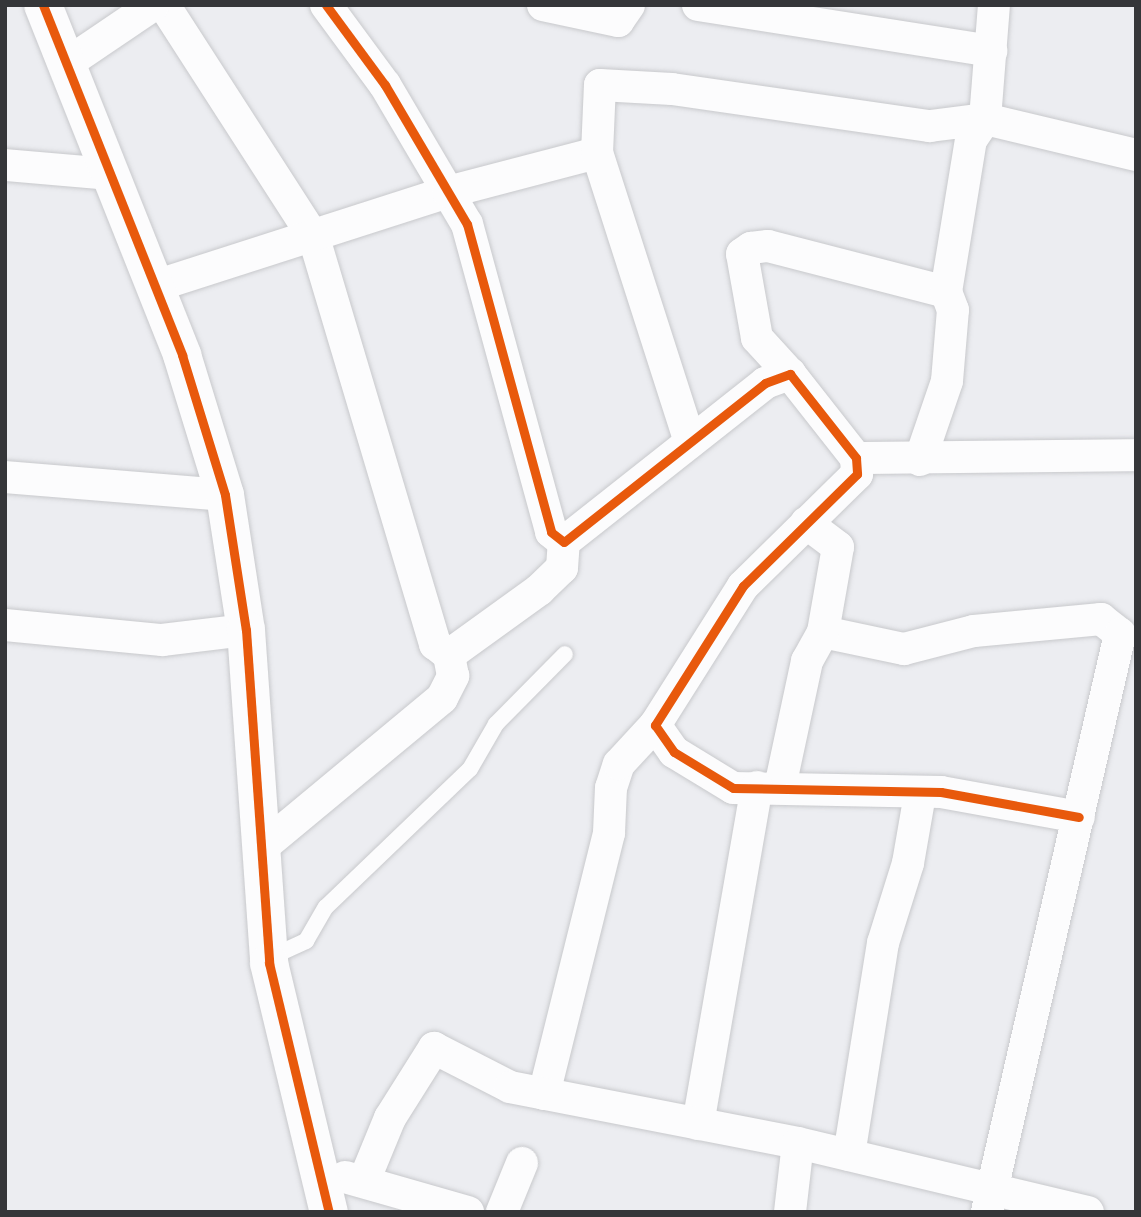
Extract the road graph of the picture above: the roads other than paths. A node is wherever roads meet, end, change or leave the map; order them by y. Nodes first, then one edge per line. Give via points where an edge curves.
1 (43, 5) edge
2 (153, 5) edge
3 (164, 5) edge
4 (326, 5) edge
5 (543, 5) edge
6 (629, 5) edge
7 (698, 5) edge
8 (995, 5) edge
9 (991, 51) junction
10 (66, 64) junction
11 (985, 119) junction
12 (597, 153) junction
13 (1136, 155) edge
14 (5, 165) edge
15 (110, 174) junction
16 (448, 192) junction
17 (314, 237) junction
18 (155, 286) junction
19 (946, 292) junction
20 (790, 374) junction
21 (690, 442) junction
22 (1136, 455) edge
23 (856, 457) junction
24 (920, 460) junction
25 (5, 477) edge
26 (225, 495) junction
27 (806, 523) junction
28 (564, 542) junction
29 (5, 625) edge
30 (1126, 625) edge
31 (246, 630) junction
32 (824, 632) junction
33 (565, 654) dead end
34 (449, 655) junction
35 (655, 725) junction
36 (769, 787) junction
37 (920, 794) junction
38 (1079, 817) junction
39 (265, 845) junction
40 (269, 958) junction
41 (544, 1094) junction
42 (698, 1124) junction
43 (798, 1143) junction
44 (849, 1155) junction
45 (522, 1163) dead end
46 (319, 1172) junction
47 (364, 1181) junction
48 (991, 1201) edge
49 (329, 1212) edge
50 (468, 1212) edge
51 (502, 1212) edge
52 (790, 1212) edge
53 (1088, 1212) edge

1 - 10 street
2 - 10 street
3 - 17 street
4 - 16 street via 385,85
5 - 6 street via 618,20
7 - 9 street
8 - 9 street
9 - 11 street
10 - 15 street
11 - 12 street via 904,124 606,82 600,85
11 - 13 street
11 - 19 street via 971,140
12 - 16 street
12 - 21 street
14 - 15 street
15 - 18 street
16 - 17 street
16 - 28 street via 467,224 551,532
17 - 18 street
17 - 34 street via 435,644
18 - 26 street
19 - 20 street via 768,246 751,248 742,254 757,338
19 - 24 street via 953,310 947,381
20 - 21 street via 765,383
20 - 23 street
21 - 28 street
22 - 24 street
23 - 24 street
23 - 27 street via 857,474
25 - 26 street
26 - 31 street
27 - 32 street via 838,547
27 - 35 street via 743,586
28 - 34 street via 562,568
29 - 31 street via 162,640
30 - 32 street via 1101,619 974,631 904,649
30 - 38 street via 1120,634
31 - 39 street
32 - 36 street via 807,661
33 - 40 lane via 496,724 470,769 326,907 306,941
34 - 39 street via 453,676 442,698
35 - 36 street via 674,752 721,780
35 - 41 street via 619,764 611,788 609,833
36 - 37 street
36 - 42 street
37 - 38 street via 941,792
37 - 44 street via 908,863 883,943
38 - 48 street
39 - 40 street
40 - 46 street
41 - 42 street
41 - 47 street via 510,1087 435,1048 390,1118
42 - 43 street
43 - 44 street
43 - 52 street
44 - 48 street
45 - 51 street
46 - 47 street
46 - 49 street
47 - 50 street
48 - 53 street

